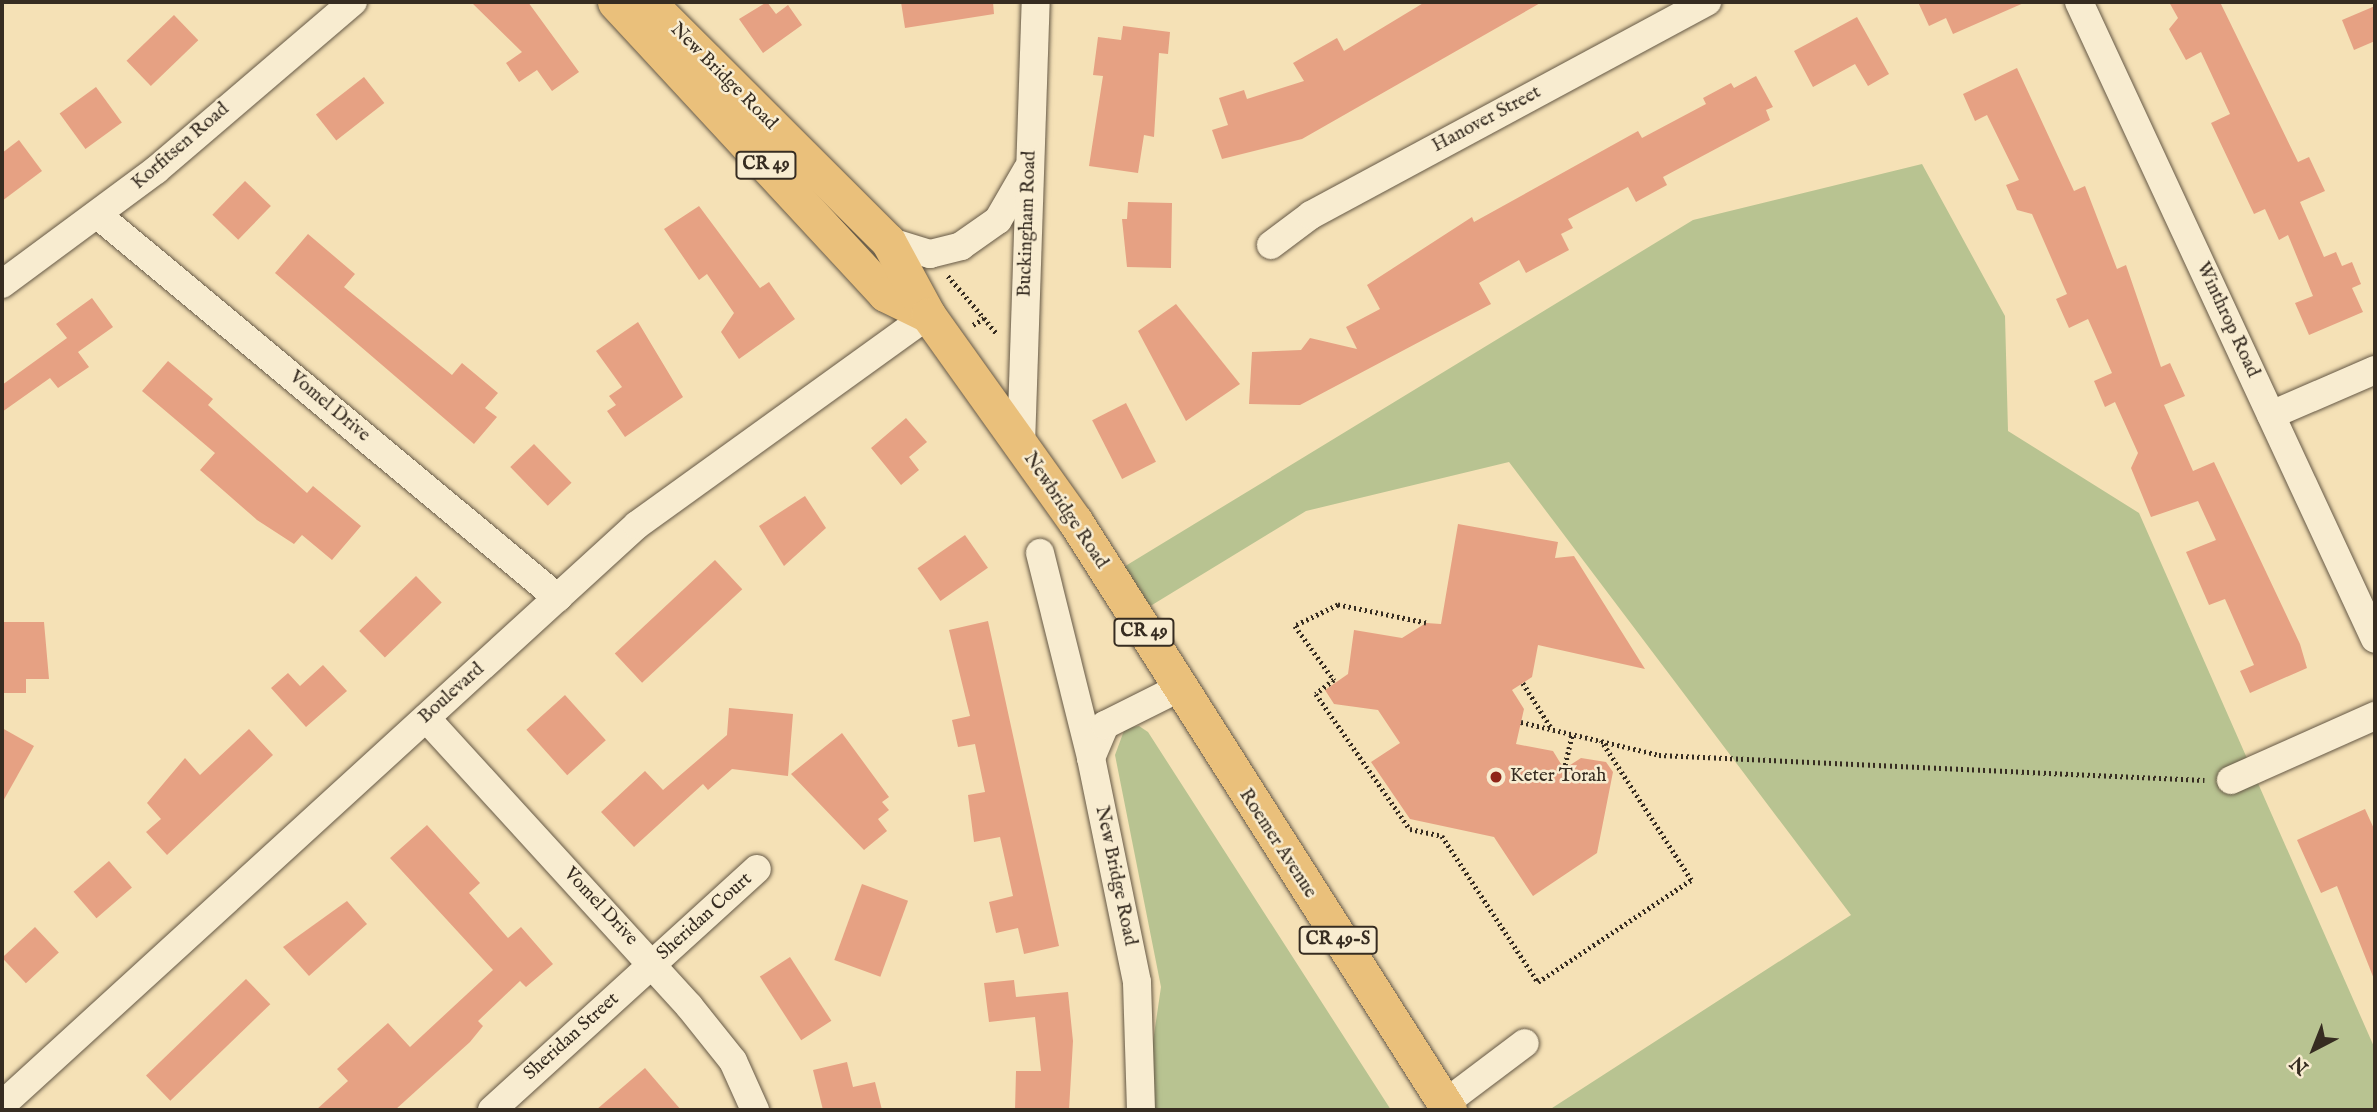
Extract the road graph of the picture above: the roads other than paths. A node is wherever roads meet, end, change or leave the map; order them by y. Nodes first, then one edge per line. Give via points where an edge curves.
1 (353, 2) edge
2 (615, 2) edge
3 (648, 2) edge
4 (1036, 2) edge
5 (1707, 2) edge
6 (2079, 2) edge
7 (1030, 165) junction
8 (99, 216) junction
9 (888, 241) junction
10 (1270, 245) dead end
11 (2, 284) edge
12 (928, 315) junction
13 (2375, 370) edge
14 (2271, 415) junction
15 (1021, 445) junction
16 (1040, 553) dead end
17 (1109, 576) joint
18 (558, 598) junction
19 (2375, 639) edge
20 (1177, 689) junction
21 (2375, 716) edge
22 (426, 718) junction
23 (1091, 758) junction
24 (2221, 778) road end
25 (757, 869) dead end
26 (652, 964) junction
27 (1525, 1044) dead end
28 (2, 1105) edge
29 (1446, 1107) edge
30 (492, 1110) edge
31 (755, 1110) edge
32 (1141, 1110) edge

1 - 8 street, Korfitsen Road
2 - 12 main road, New Bridge Road / CR 49 via 885,294
3 - 9 main road, New Bridge Road / CR 49
4 - 7 street, Buckingham Road
5 - 10 street, Hanover Street via 1311,215
6 - 14 street, Winthrop Road
7 - 9 street via 998,220 961,246 930,254
7 - 15 street, Buckingham Road
8 - 11 street, Korfitsen Road
8 - 18 street, Vomel Drive
9 - 12 main road, New Bridge Road / CR 49
12 - 15 main road, New Bridge Road / CR 49
12 - 18 street, Boulevard via 704,471
13 - 14 street
14 - 19 street, Winthrop Road
15 - 17 main road, Newbridge Road / CR 49
16 - 23 street, New Bridge Road
17 - 20 main road, Roemer Avenue / CR 49
18 - 22 street, Boulevard
20 - 23 street via 1105,725
20 - 29 main road, Roemer Avenue / CR 49-S
21 - 24 street
22 - 26 street, Vomel Drive
22 - 28 street, Boulevard
23 - 32 street, New Bridge Road via 1137,982
25 - 26 street, Sheridan Court
26 - 30 street, Sheridan Street
26 - 31 street, Vomel Drive via 733,1061
27 - 29 street

